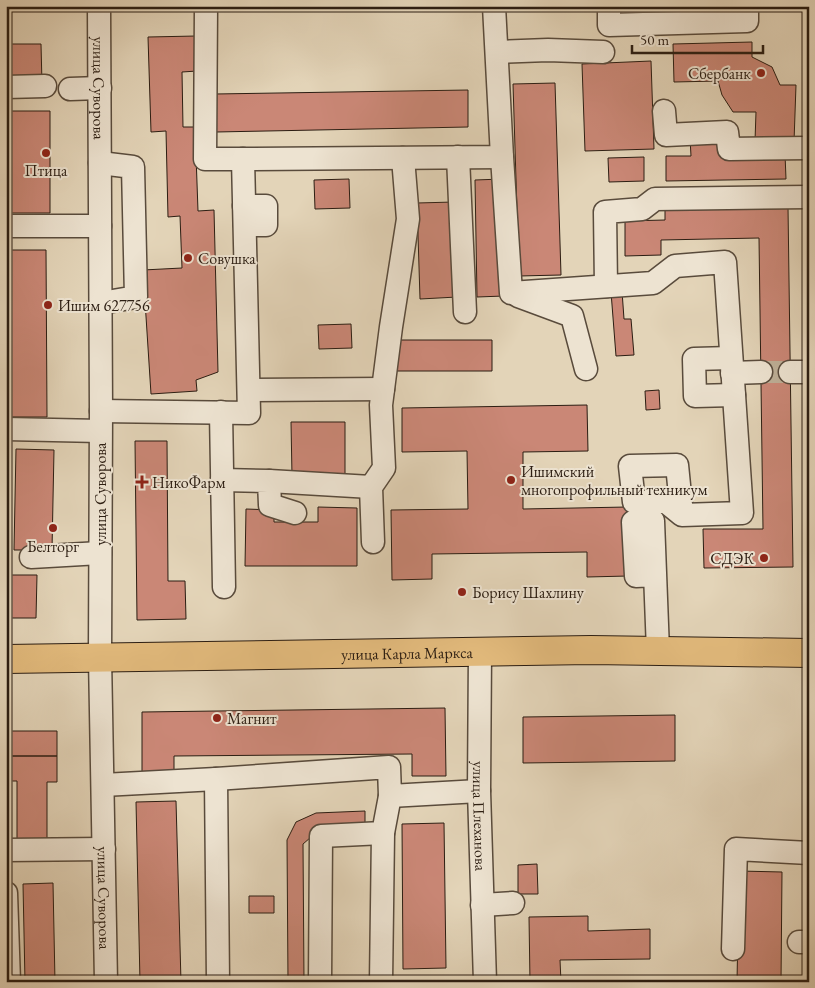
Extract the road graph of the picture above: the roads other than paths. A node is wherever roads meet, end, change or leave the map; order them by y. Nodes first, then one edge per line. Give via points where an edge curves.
1 (89, 6) edge
2 (100, 6) edge
3 (114, 6) edge
4 (206, 6) edge
5 (494, 6) edge
6 (609, 6) edge
7 (747, 6) edge
8 (497, 52) junction
9 (604, 52) dead end
10 (45, 86) dead end
11 (6, 87) edge
12 (100, 88) junction
13 (70, 89) dead end
14 (664, 111) dead end
15 (809, 148) edge
16 (458, 157) junction
17 (502, 157) junction
18 (403, 158) junction
19 (243, 159) junction
20 (100, 163) junction
21 (809, 197) edge
22 (6, 226) edge
23 (100, 226) junction
24 (606, 286) junction
25 (511, 293) junction
26 (101, 303) junction
27 (465, 312) dead end
28 (732, 365) junction
29 (586, 368) dead end
30 (761, 372) tunnel mouth
31 (383, 389) junction
32 (249, 390) junction
33 (734, 395) junction
34 (221, 412) junction
35 (101, 421) junction
36 (6, 429) edge
37 (222, 480) junction
38 (269, 481) junction
39 (371, 487) junction
40 (295, 512) dead end
41 (682, 515) dead end
42 (373, 542) dead end
43 (100, 553) junction
44 (31, 557) dead end
45 (655, 575) dead end
46 (224, 588) dead end
47 (480, 651) junction
48 (658, 651) junction
49 (809, 653) edge
50 (100, 656) junction
51 (6, 659) edge
52 (216, 779) junction
53 (103, 785) junction
54 (479, 791) junction
55 (390, 796) junction
56 (383, 833) junction
57 (104, 849) junction
58 (6, 850) edge
59 (809, 853) edge
60 (6, 893) edge
61 (513, 903) dead end
62 (482, 905) junction
63 (733, 949) dead end
64 (10, 982) edge
65 (106, 982) edge
66 (218, 982) edge
67 (320, 982) edge
68 (381, 982) edge
69 (485, 982) edge

1 - 2 street
2 - 3 street
2 - 12 street, улица Суворова
4 - 19 street via 205,160
5 - 8 street
6 - 7 street via 609,25 747,21
8 - 9 street
8 - 17 street
10 - 11 street
12 - 13 street
12 - 20 street, улица Суворова
14 - 15 street via 666,135 727,132 729,149
16 - 17 street
16 - 18 street
16 - 27 street
17 - 25 street
18 - 19 street
18 - 31 street via 408,218
19 - 32 street
20 - 23 street, улица Суворова
20 - 26 street via 133,167 136,297
21 - 24 street via 655,199 642,209 605,212
22 - 23 street
23 - 26 street, улица Суворова
24 - 25 street
24 - 28 street via 653,283 674,266 724,262
25 - 29 street via 572,316
26 - 35 street, улица Суворова
28 - 30 street
28 - 33 street
28 - 33 street via 694,359 695,396
31 - 32 street
31 - 39 street via 384,468
32 - 34 street via 250,412
33 - 41 street via 742,513
34 - 35 street
34 - 37 street
35 - 36 street
35 - 43 street, улица Суворова
37 - 38 street
37 - 46 street
38 - 39 street
38 - 40 street via 270,505
39 - 42 street
43 - 44 street
43 - 50 street, улица Суворова
45 - 48 street
47 - 48 main road, улица Карла Маркса
47 - 50 main road, улица Карла Маркса
47 - 54 street, улица Плеханова
48 - 49 main road, улица Карла Маркса
50 - 51 main road, улица Карла Маркса
50 - 53 street, улица Суворова
52 - 53 street
52 - 55 street via 389,767
52 - 66 street
53 - 57 street, улица Суворова
54 - 55 street
54 - 62 street, улица Плеханова
55 - 56 street
56 - 67 street via 320,836
56 - 68 street
57 - 58 street
57 - 65 street, улица Суворова
59 - 63 street via 736,849
60 - 64 street
61 - 62 street
62 - 69 street, улица Плеханова

